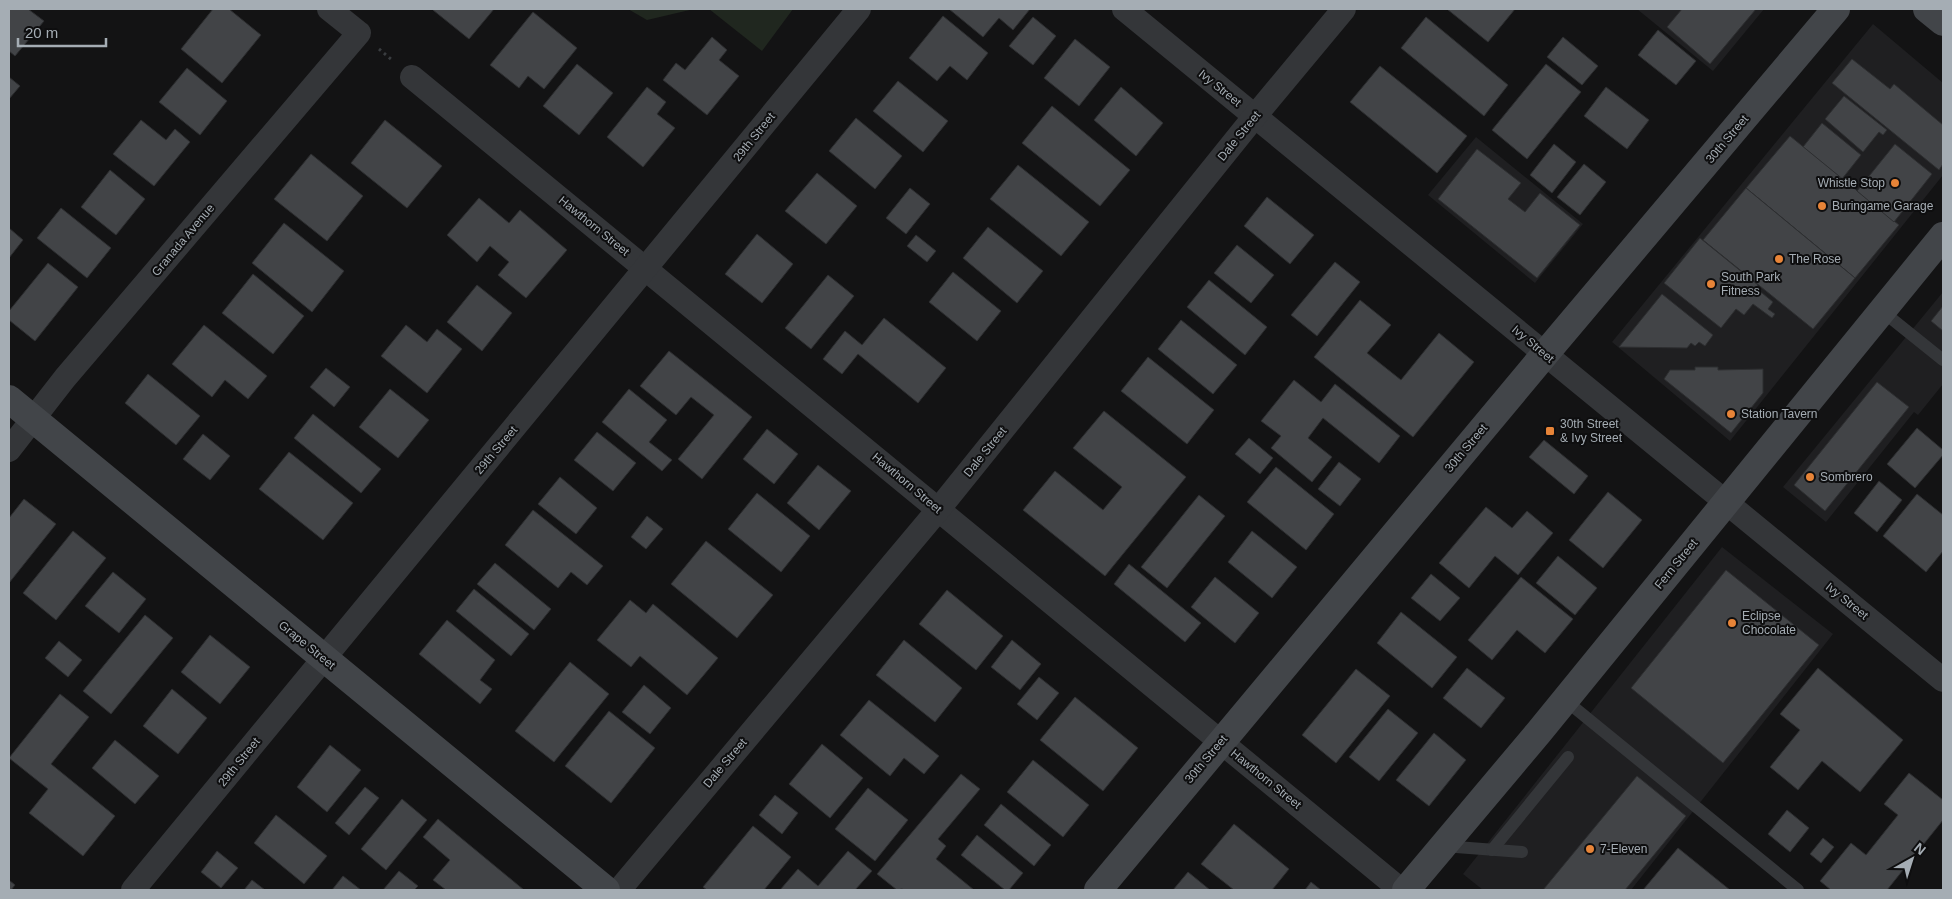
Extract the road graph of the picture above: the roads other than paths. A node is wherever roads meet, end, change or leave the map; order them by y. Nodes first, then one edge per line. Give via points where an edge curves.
1 (330, 9) edge
2 (859, 9) edge
3 (1124, 9) edge
4 (1344, 9) edge
5 (1836, 9) edge
6 (1927, 9) edge
7 (1943, 22) edge
8 (412, 76) road end
9 (1255, 116) junction
10 (1943, 236) edge
11 (646, 269) junction
12 (1882, 312) junction
13 (1545, 354) junction
14 (1943, 360) edge
15 (9, 400) edge
16 (33, 420) junction
17 (9, 450) edge
18 (1727, 502) junction
19 (938, 510) junction
20 (324, 658) junction
21 (1943, 680) edge
22 (1565, 700) junction
23 (1220, 742) junction
24 (1568, 757) dead end
25 (1443, 846) junction
26 (1492, 850) junction
27 (1522, 852) dead end
28 (134, 890) edge
29 (606, 890) edge
30 (619, 890) edge
31 (1098, 890) edge
32 (1401, 890) edge
33 (1406, 890) edge
34 (1798, 890) edge

1 - 16 street, Granada Avenue via 359,33 65,378
2 - 11 street, 29th Street
3 - 9 street, Ivy Street
4 - 9 street, Dale Street
5 - 13 street, 30th Street
6 - 7 street
8 - 11 street, Hawthorn Street
9 - 13 street, Ivy Street
9 - 19 street, Dale Street
10 - 12 street, Fern Street
11 - 19 street, Hawthorn Street
11 - 20 street, 29th Street
12 - 14 lane
12 - 18 street, Fern Street
13 - 18 street, Ivy Street
13 - 23 street, 30th Street
15 - 16 street, Grape Street
16 - 17 street, Granada Avenue
16 - 20 street, Grape Street
18 - 21 street, Ivy Street
18 - 22 street, Fern Street
19 - 23 street, Hawthorn Street
19 - 30 street, Dale Street
20 - 28 street, 29th Street
20 - 29 street, Grape Street
22 - 25 street, Fern Street
22 - 34 lane
23 - 31 street, 30th Street
23 - 32 street, Hawthorn Street
24 - 26 lane
25 - 26 lane
25 - 33 street, Fern Street
26 - 27 lane

